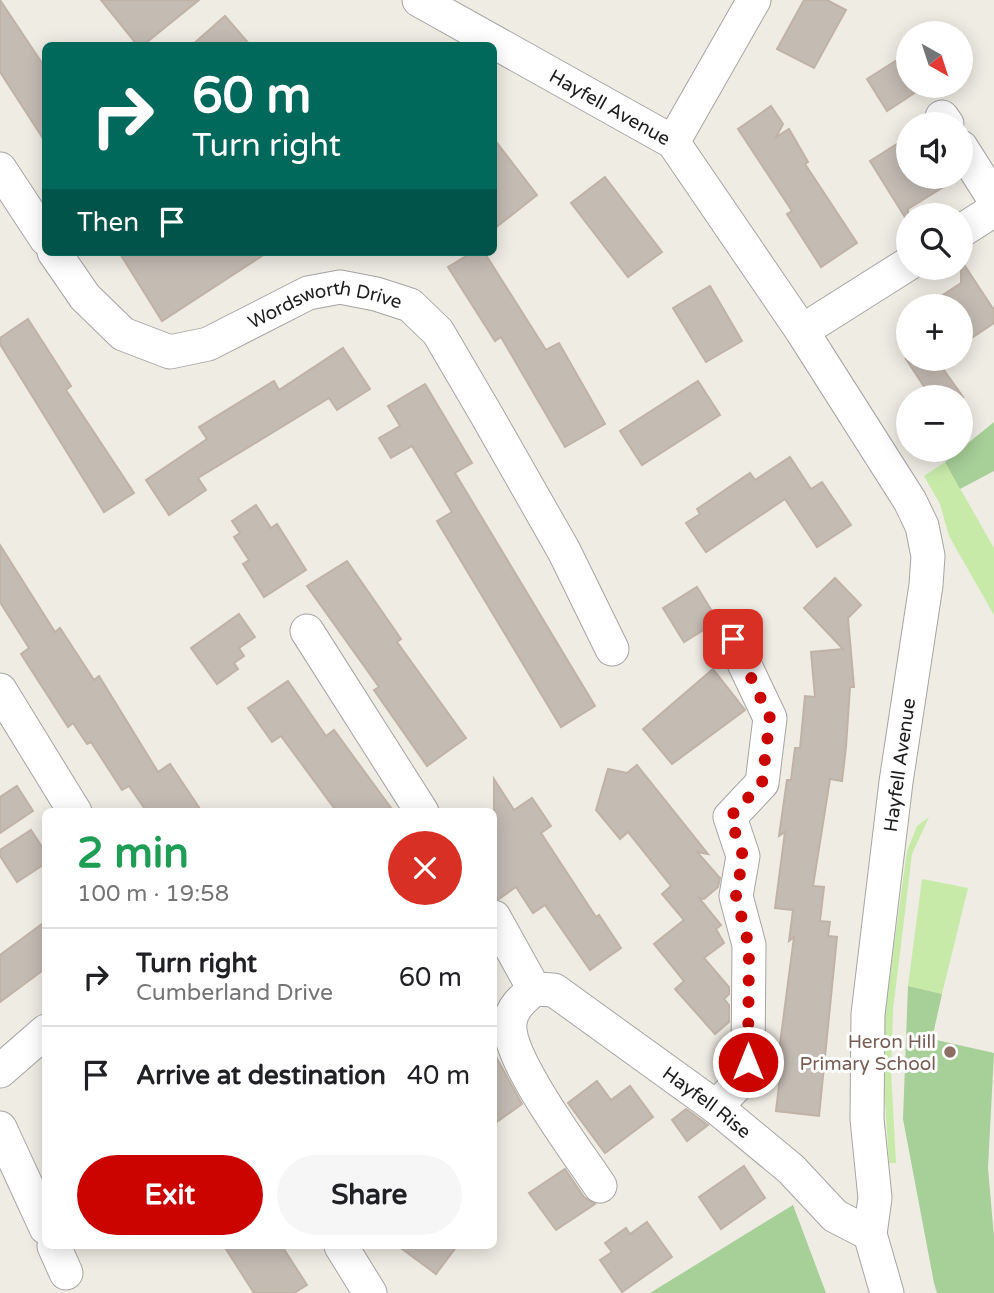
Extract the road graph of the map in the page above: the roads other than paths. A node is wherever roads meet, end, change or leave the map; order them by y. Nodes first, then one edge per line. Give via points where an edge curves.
1 (419, 0) edge
2 (754, 0) edge
3 (494, 42) edge
4 (497, 44) edge
5 (673, 142) junction
6 (973, 166) edge
7 (0, 169) edge
8 (994, 199) edge
9 (994, 210) edge
10 (973, 223) edge
11 (42, 233) edge
12 (57, 256) edge
13 (896, 272) edge
14 (802, 331) junction
15 (307, 631) dead end
16 (733, 639) dead end
17 (612, 649) dead end
18 (0, 690) edge
19 (73, 808) edge
20 (419, 808) edge
21 (497, 922) edge
22 (534, 989) junction
23 (42, 1034) edge
24 (0, 1071) edge
25 (716, 1107) junction
26 (0, 1128) edge
27 (600, 1186) dead end
28 (42, 1219) edge
29 (870, 1234) junction
30 (343, 1249) edge
31 (370, 1293) edge
32 (887, 1293) edge

1 - 3 street, Hayfell Avenue
2 - 5 street
4 - 5 street, Hayfell Avenue
5 - 14 street, Hayfell Avenue
6 - 8 street
7 - 11 street
9 - 10 street
12 - 17 street, Wordsworth Drive via 85,297 123,334 170,352 208,344 307,293 340,287 410,305 438,332 565,551
13 - 14 street
14 - 29 street, Hayfell Avenue via 911,501 928,556 868,1014 867,1119 875,1198
15 - 20 street
16 - 25 street via 770,718 762,783 730,817 743,856 736,896 749,946 748,1062 735,1087
18 - 19 street
21 - 22 street
22 - 25 street, Hayfell Rise via 554,990
22 - 27 street via 519,1001 509,1020 511,1041
23 - 24 street
25 - 29 street, Hayfell Rise via 791,1169 835,1216
26 - 28 street
29 - 32 street
30 - 31 street

